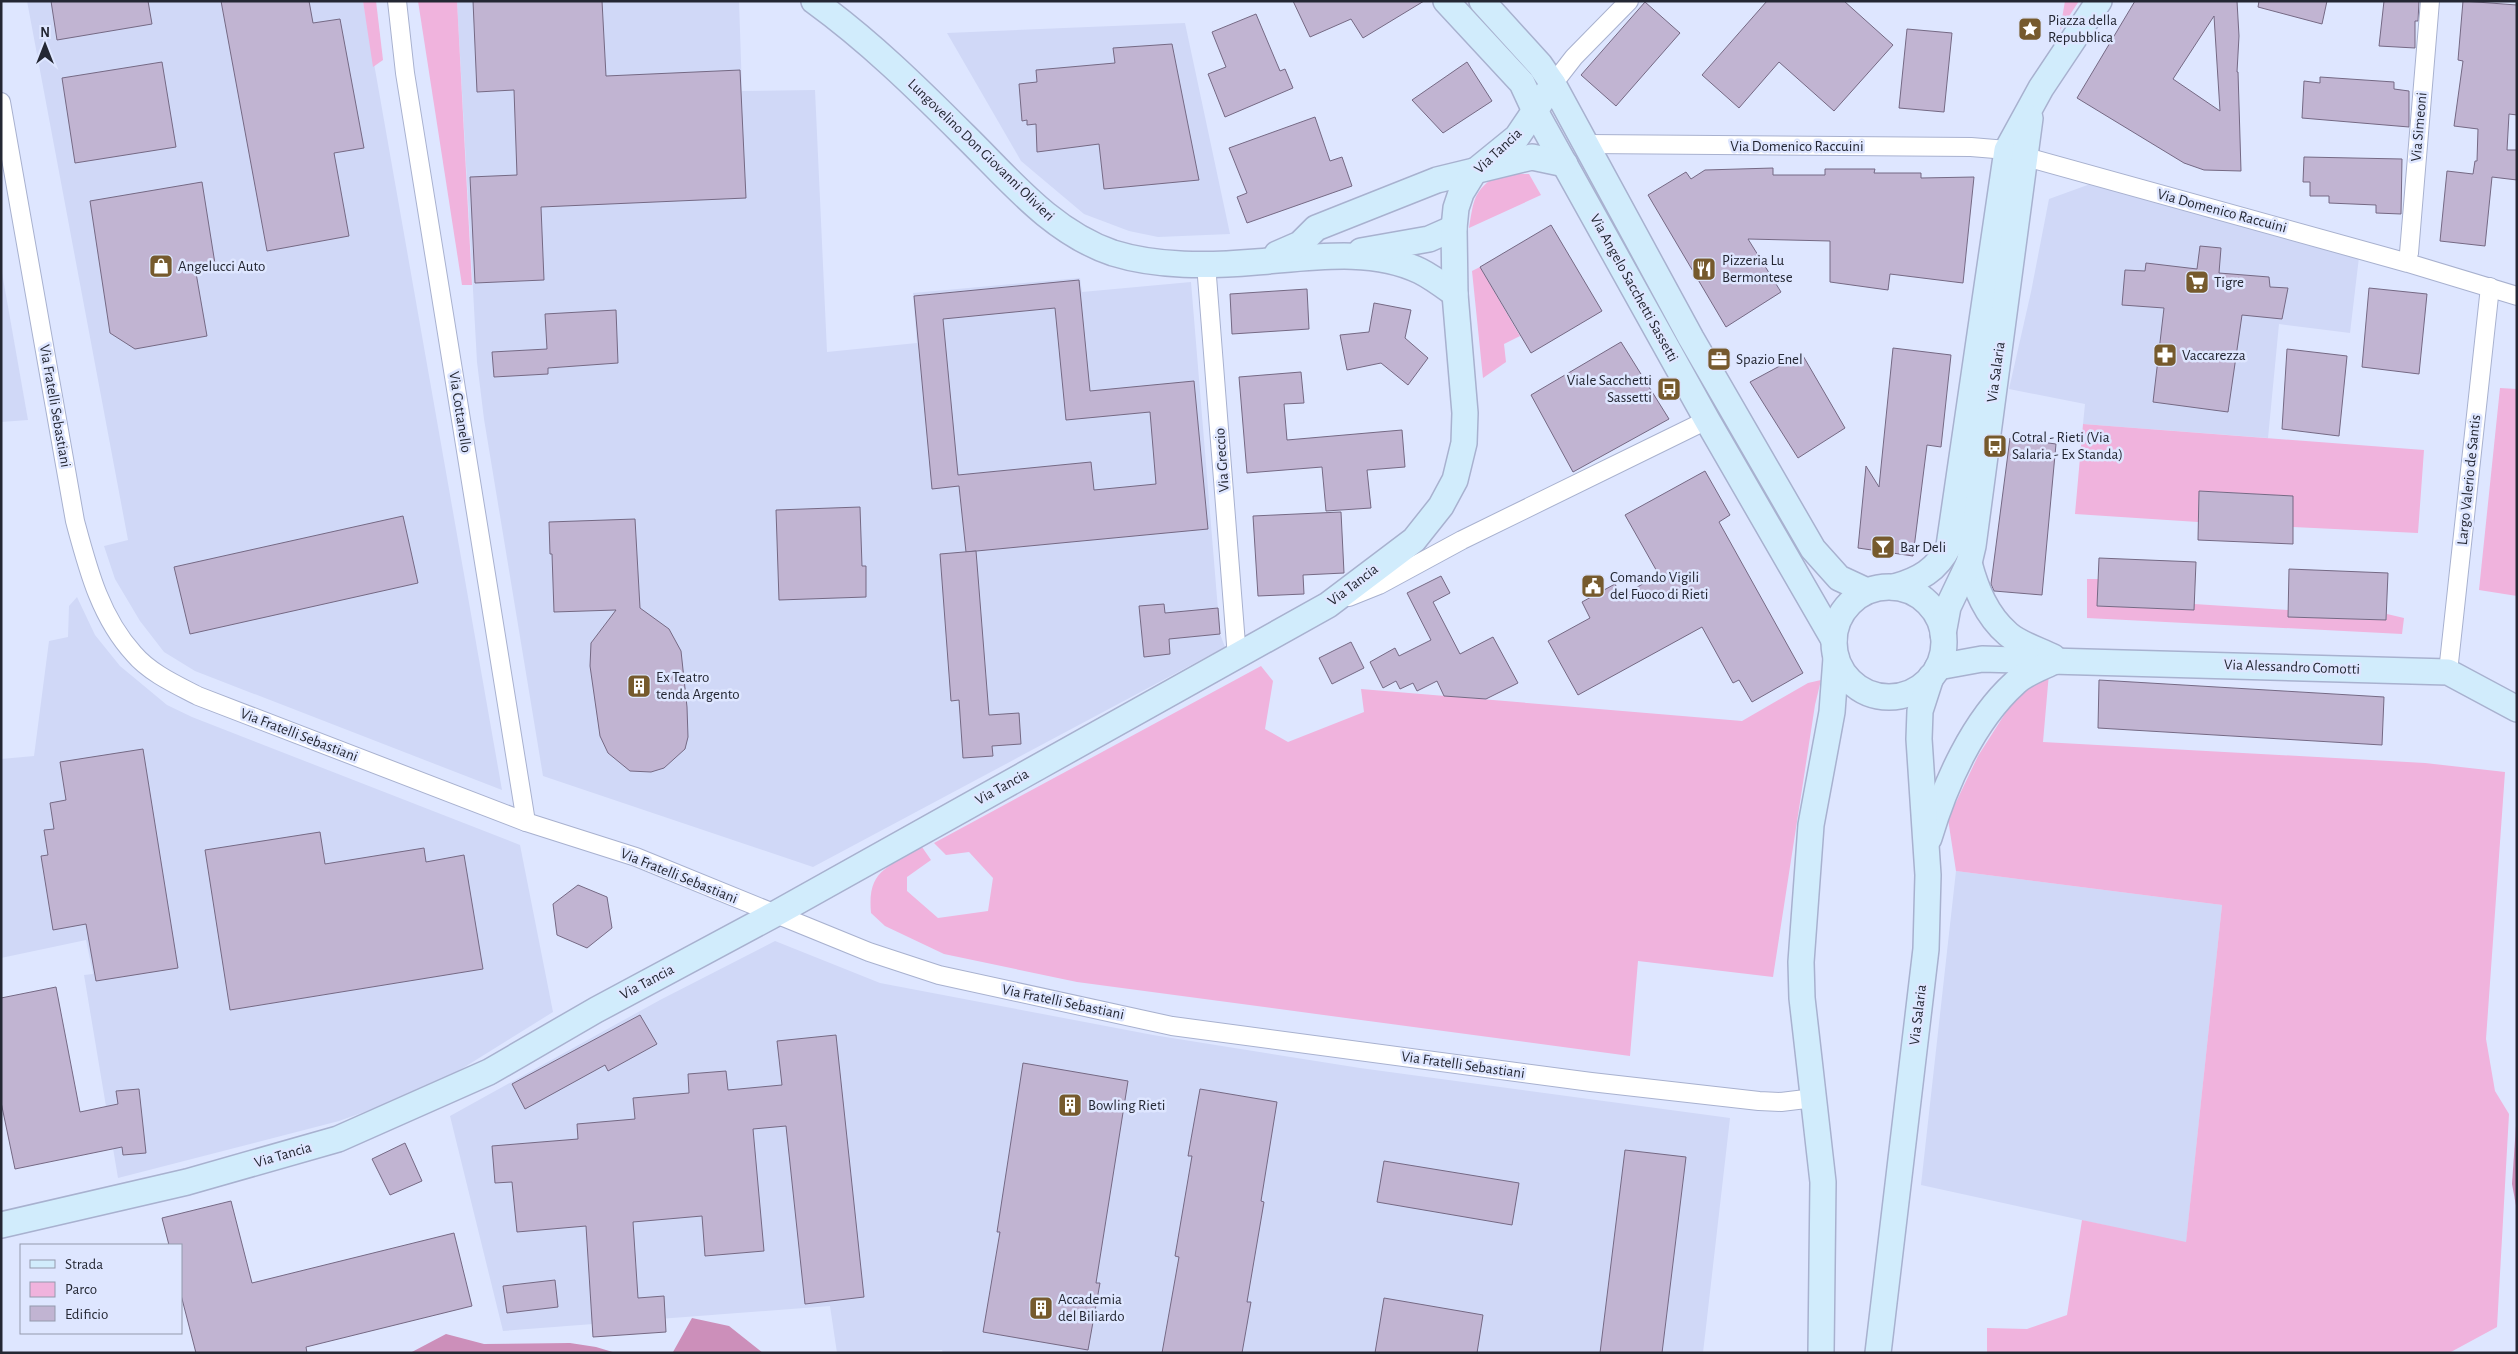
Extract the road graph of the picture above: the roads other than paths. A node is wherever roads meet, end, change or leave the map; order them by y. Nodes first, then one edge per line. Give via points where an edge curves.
1 (398, 1) edge
2 (814, 1) edge
3 (1446, 1) edge
4 (1482, 1) edge
5 (1629, 1) edge
6 (2099, 1) edge
7 (2430, 1) edge
8 (1553, 84) junction
9 (1, 102) edge
10 (1535, 111) junction
11 (1587, 144) junction
12 (2016, 153) junction
13 (1565, 164) junction
14 (1474, 172) junction
15 (1454, 228) junction
16 (2415, 255) junction
17 (1342, 256) junction
18 (1256, 262) junction
19 (1206, 264) junction
20 (2490, 287) junction
21 (1455, 294) junction
22 (2517, 296) edge
23 (1707, 420) junction
24 (1969, 563) junction
25 (1894, 587) junction
26 (1867, 591) junction
27 (1328, 605) junction
28 (1944, 634) junction
29 (1835, 649) junction
30 (1237, 657) junction
31 (2057, 660) junction
32 (1935, 672) junction
33 (2448, 672) junction
34 (2517, 709) edge
35 (526, 822) junction
36 (1926, 850) junction
37 (775, 914) junction
38 (1814, 1098) junction
39 (1, 1225) edge
40 (1821, 1353) edge
41 (1878, 1353) edge

1 - 35 street, Via Cottanello via 407,83
2 - 19 main road, Lungovelino Don Giovanni Olivieri via 895,67 1051,221 1112,252 1164,263
3 - 10 main road, Via Angelo Sacchetti Sassetti via 1522,83
4 - 8 main road, Via Angelo Sacchetti Sassetti
5 - 8 street, Via Tancia via 1574,57
6 - 12 main road, Via Salaria via 2031,105
7 - 16 street, Via Simeoni
8 - 10 main road, Via Tancia
8 - 11 main road, Via Angelo Sacchetti Sassetti
9 - 35 street, Via Fratelli Sebastiani via 75,521 90,579 111,623 134,656 198,696
10 - 13 main road, Via Angelo Sacchetti Sassetti
10 - 14 main road, Via Tancia via 1517,137
11 - 12 street, Via Domenico Raccuini via 1971,147
11 - 26 main road, Via Angelo Sacchetti Sassetti via 1690,338 1812,549 1839,578
12 - 16 street, Via Domenico Raccuini
12 - 24 main road, Via Salaria via 1976,526
12 - 25 main road, Via Salaria via 1949,546 1943,559 1931,571 1915,581
13 - 14 main road, Lungovelino Don Giovanni Olivieri via 1532,157
13 - 23 main road, Via Angelo Sacchetti Sassetti
14 - 15 main road, Via Tancia via 1461,193
14 - 18 main road, Lungovelino Don Giovanni Olivieri via 1423,185 1316,228 1300,244
15 - 17 main road, Lungovelino Don Giovanni Olivieri via 1429,239
15 - 21 main road, Via Tancia
16 - 20 street, Via Domenico Raccuini
17 - 18 main road, Lungovelino Don Giovanni Olivieri via 1306,256
17 - 21 main road, Lungovelino Don Giovanni Olivieri via 1387,261 1419,270
18 - 19 main road, Lungovelino Don Giovanni Olivieri
19 - 30 street, Via Greccio
20 - 22 street, Via Domenico Raccuini
20 - 33 street, Largo Valerio de Santis
21 - 27 main road, Via Tancia via 1465,412 1464,443 1455,480 1414,540
23 - 27 street via 1462,540 1379,585
23 - 29 main road, Via Angelo Sacchetti Sassetti
24 - 28 main road, Via Salaria via 1948,607
24 - 31 main road via 1976,588 1992,616 2008,635
25 - 26 main road
25 - 28 main road via 1922,597 1932,608
26 - 29 main road via 1843,611 1836,625
27 - 30 main road, Via Tancia
28 - 32 main road via 1944,645
29 - 32 main road via 1844,673 1855,686 1870,693 1903,695 1919,688
29 - 38 main road via 1833,702 1811,825 1802,928 1802,998
30 - 37 main road, Via Tancia
31 - 32 main road, Via Alessandro Comotti via 1982,659
31 - 33 main road, Via Alessandro Comotti
31 - 36 main road via 2016,681 1992,708 1950,778
32 - 36 main road, Via Salaria via 1920,711
33 - 34 main road, Via Alessandro Comotti
35 - 37 street, Via Fratelli Sebastiani via 636,857
36 - 41 main road, Via Salaria via 1926,949
37 - 38 street, Via Fratelli Sebastiani via 869,952 939,975 1172,1026 1759,1101
37 - 39 main road, Via Tancia via 596,1010 489,1072 338,1139 187,1182
38 - 40 main road via 1823,1207

